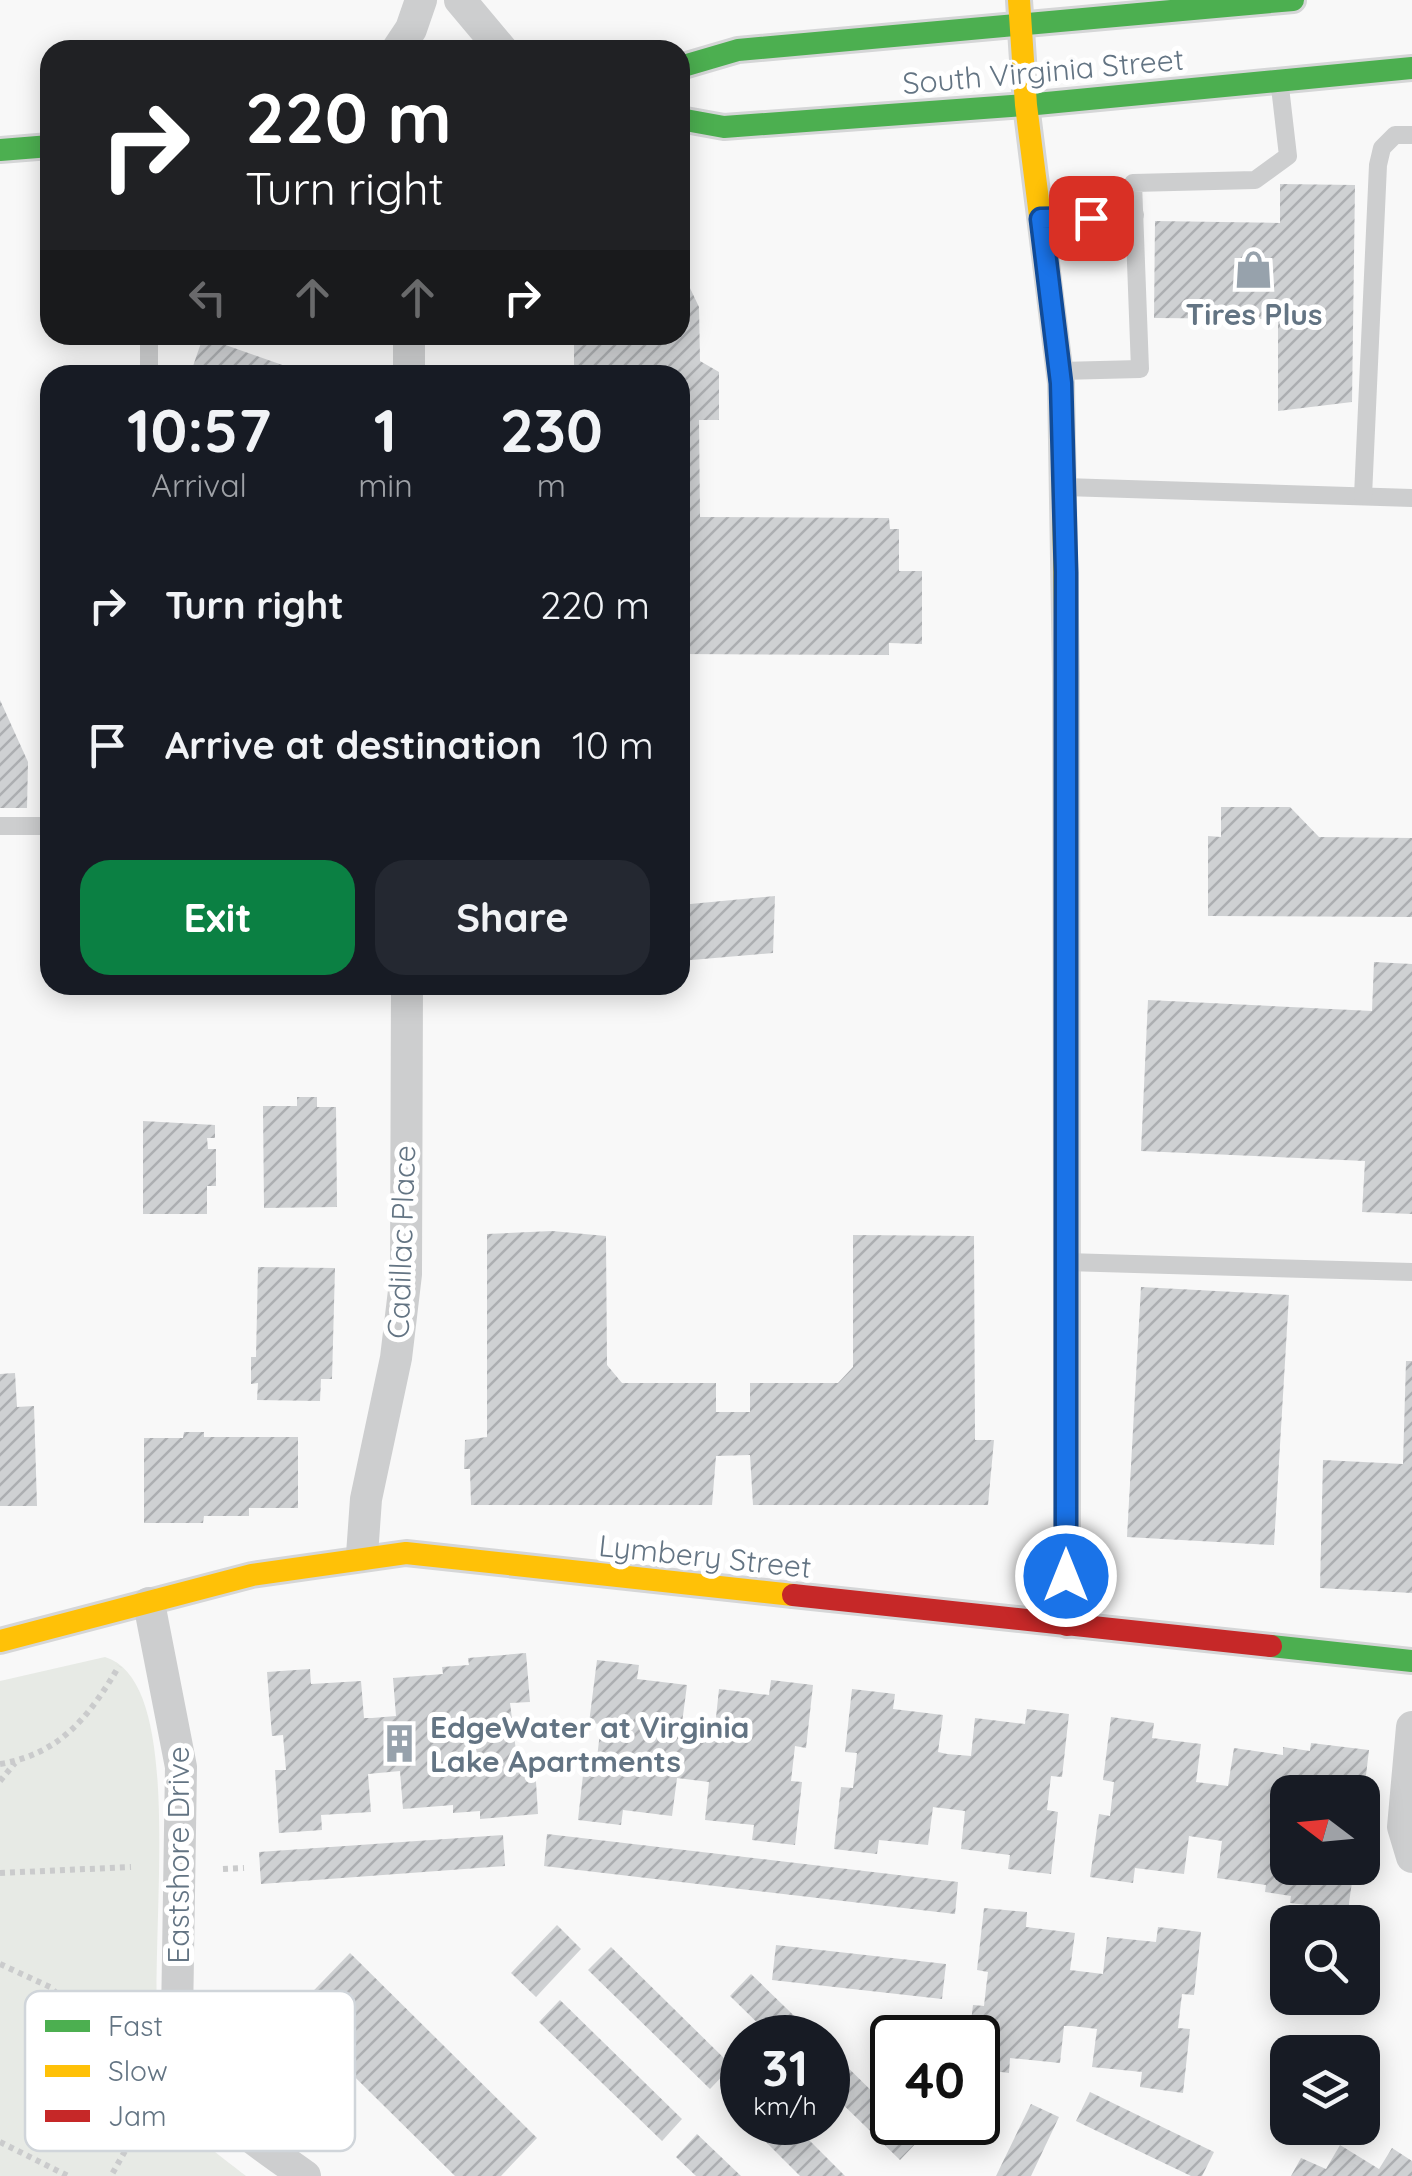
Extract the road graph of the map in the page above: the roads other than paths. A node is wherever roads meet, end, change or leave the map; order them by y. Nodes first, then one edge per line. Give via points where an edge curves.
1 (421, 0) edge
2 (460, 0) edge
3 (1019, 0) edge
4 (1293, 0) edge
5 (1022, 25) junction
6 (404, 40) edge
7 (494, 40) edge
8 (690, 63) edge
9 (1412, 68) edge
10 (1279, 80) junction
11 (1026, 104) junction
12 (690, 121) edge
13 (1412, 136) edge
14 (40, 147) edge
15 (0, 150) edge
16 (1135, 216) junction
17 (1041, 219) junction
18 (1059, 371) junction
19 (1063, 487) junction
20 (1363, 496) junction
21 (1412, 498) edge
22 (0, 826) edge
23 (40, 826) edge
24 (407, 995) edge
25 (1066, 1262) junction
26 (1412, 1272) edge
27 (362, 1556) junction
28 (149, 1603) junction
29 (1067, 1625) junction
30 (0, 1641) edge
31 (1412, 1661) edge
32 (1412, 1727) edge
33 (1412, 1857) edge
34 (177, 1991) edge
35 (272, 2151) edge
36 (304, 2176) edge

1 - 6 street
2 - 7 street
3 - 5 street
4 - 5 street, South Virginia Street
5 - 8 street, South Virginia Street via 738,50
5 - 11 street
9 - 10 street, South Virginia Street
10 - 11 street, South Virginia Street
10 - 16 lane via 1288,156 1256,180 1133,183
11 - 12 street, South Virginia Street via 724,126
11 - 17 street
13 - 20 lane via 1395,135 1378,165
14 - 15 street
16 - 17 lane
16 - 18 lane via 1140,369
17 - 18 street
18 - 19 street
19 - 20 lane
19 - 25 street
20 - 21 lane
22 - 23 lane
24 - 27 street, Cadillac Place via 406,1274
25 - 26 lane
25 - 29 street
27 - 28 street, Lymbery Street
27 - 29 street, Lymbery Street via 406,1553
28 - 30 street, Lymbery Street
28 - 34 street, Eastshore Drive via 181,1767
29 - 31 street, Lymbery Street
32 - 33 street via 1403,1827
35 - 36 street, Eastshore Drive

